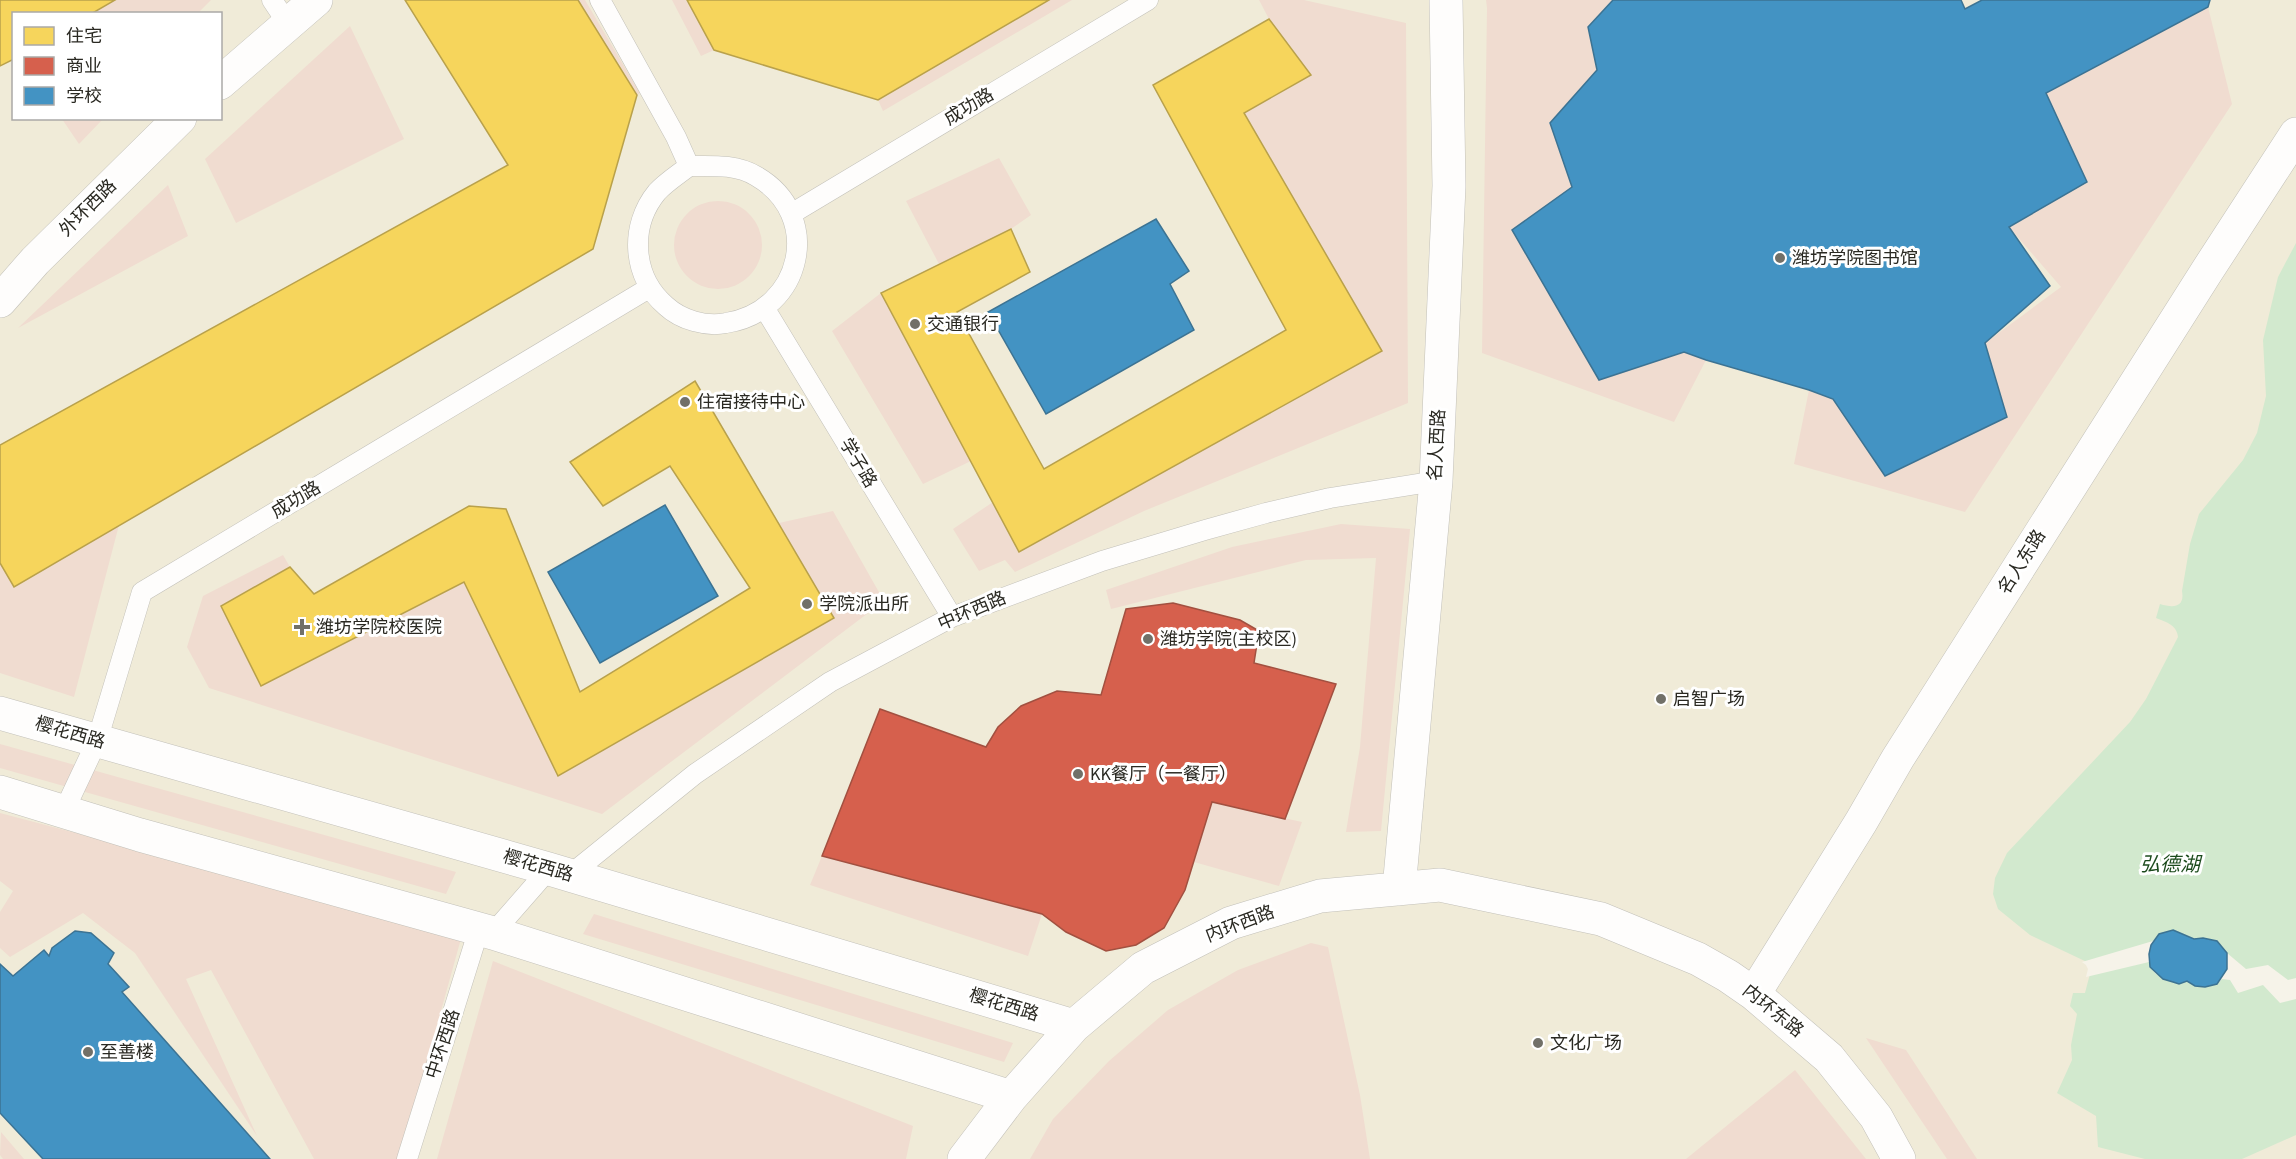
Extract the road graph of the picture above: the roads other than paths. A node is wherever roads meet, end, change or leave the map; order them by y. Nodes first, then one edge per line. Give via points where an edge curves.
1 (316, 0) edge
2 (600, 0) edge
3 (1148, 0) edge
4 (1446, 0) edge
5 (280, 12) edge
6 (222, 81) edge
7 (178, 120) edge
8 (2296, 134) edge
9 (689, 166) junction
10 (791, 214) junction
11 (649, 288) junction
12 (0, 301) edge
13 (765, 309) junction
14 (1436, 481) junction
15 (952, 617) junction
16 (0, 713) edge
17 (97, 741) junction
18 (0, 792) edge
19 (64, 811) junction
20 (560, 872) junction
21 (1399, 889) junction
22 (1601, 919) joint
23 (486, 931) junction
24 (1754, 994) junction
25 (1074, 1026) junction
26 (1011, 1097) junction
27 (407, 1159) edge
28 (963, 1159) edge
29 (1899, 1159) edge

1 - 5 street
2 - 9 lane
3 - 10 lane, 成功路
4 - 14 street, 名人西路 via 1449,186
5 - 6 street
7 - 12 street, 外环西路 via 35,261
8 - 24 street, 名人东路 via 1904,748
9 - 10 lane via 731,166 756,175 777,191
9 - 11 lane via 658,190 644,212 637,237 639,263
10 - 13 lane via 797,240 795,266 783,290
11 - 13 lane via 667,307 690,320 716,325 742,321
11 - 17 lane, 成功路 via 142,592
13 - 15 lane, 学子路
14 - 15 lane, 中环西路 via 1330,498 1205,530 1102,561
14 - 21 street, 名人西路
15 - 20 lane, 中环西路 via 820,689
16 - 17 street, 樱花西路
17 - 19 lane, 成功路
17 - 20 street, 樱花西路
18 - 19 street
19 - 23 street
20 - 23 lane, 中环西路
20 - 25 street, 樱花西路
21 - 22 street, 内环西路 via 1440,885
21 - 25 street, 内环西路 via 1320,896 1231,923 1143,968
22 - 24 street, 内环东路 via 1698,958
23 - 26 street
23 - 27 lane, 中环西路
24 - 29 street, 内环东路 via 1828,1058 1876,1117
25 - 26 street, 内环西路
26 - 28 street, 内环西路

